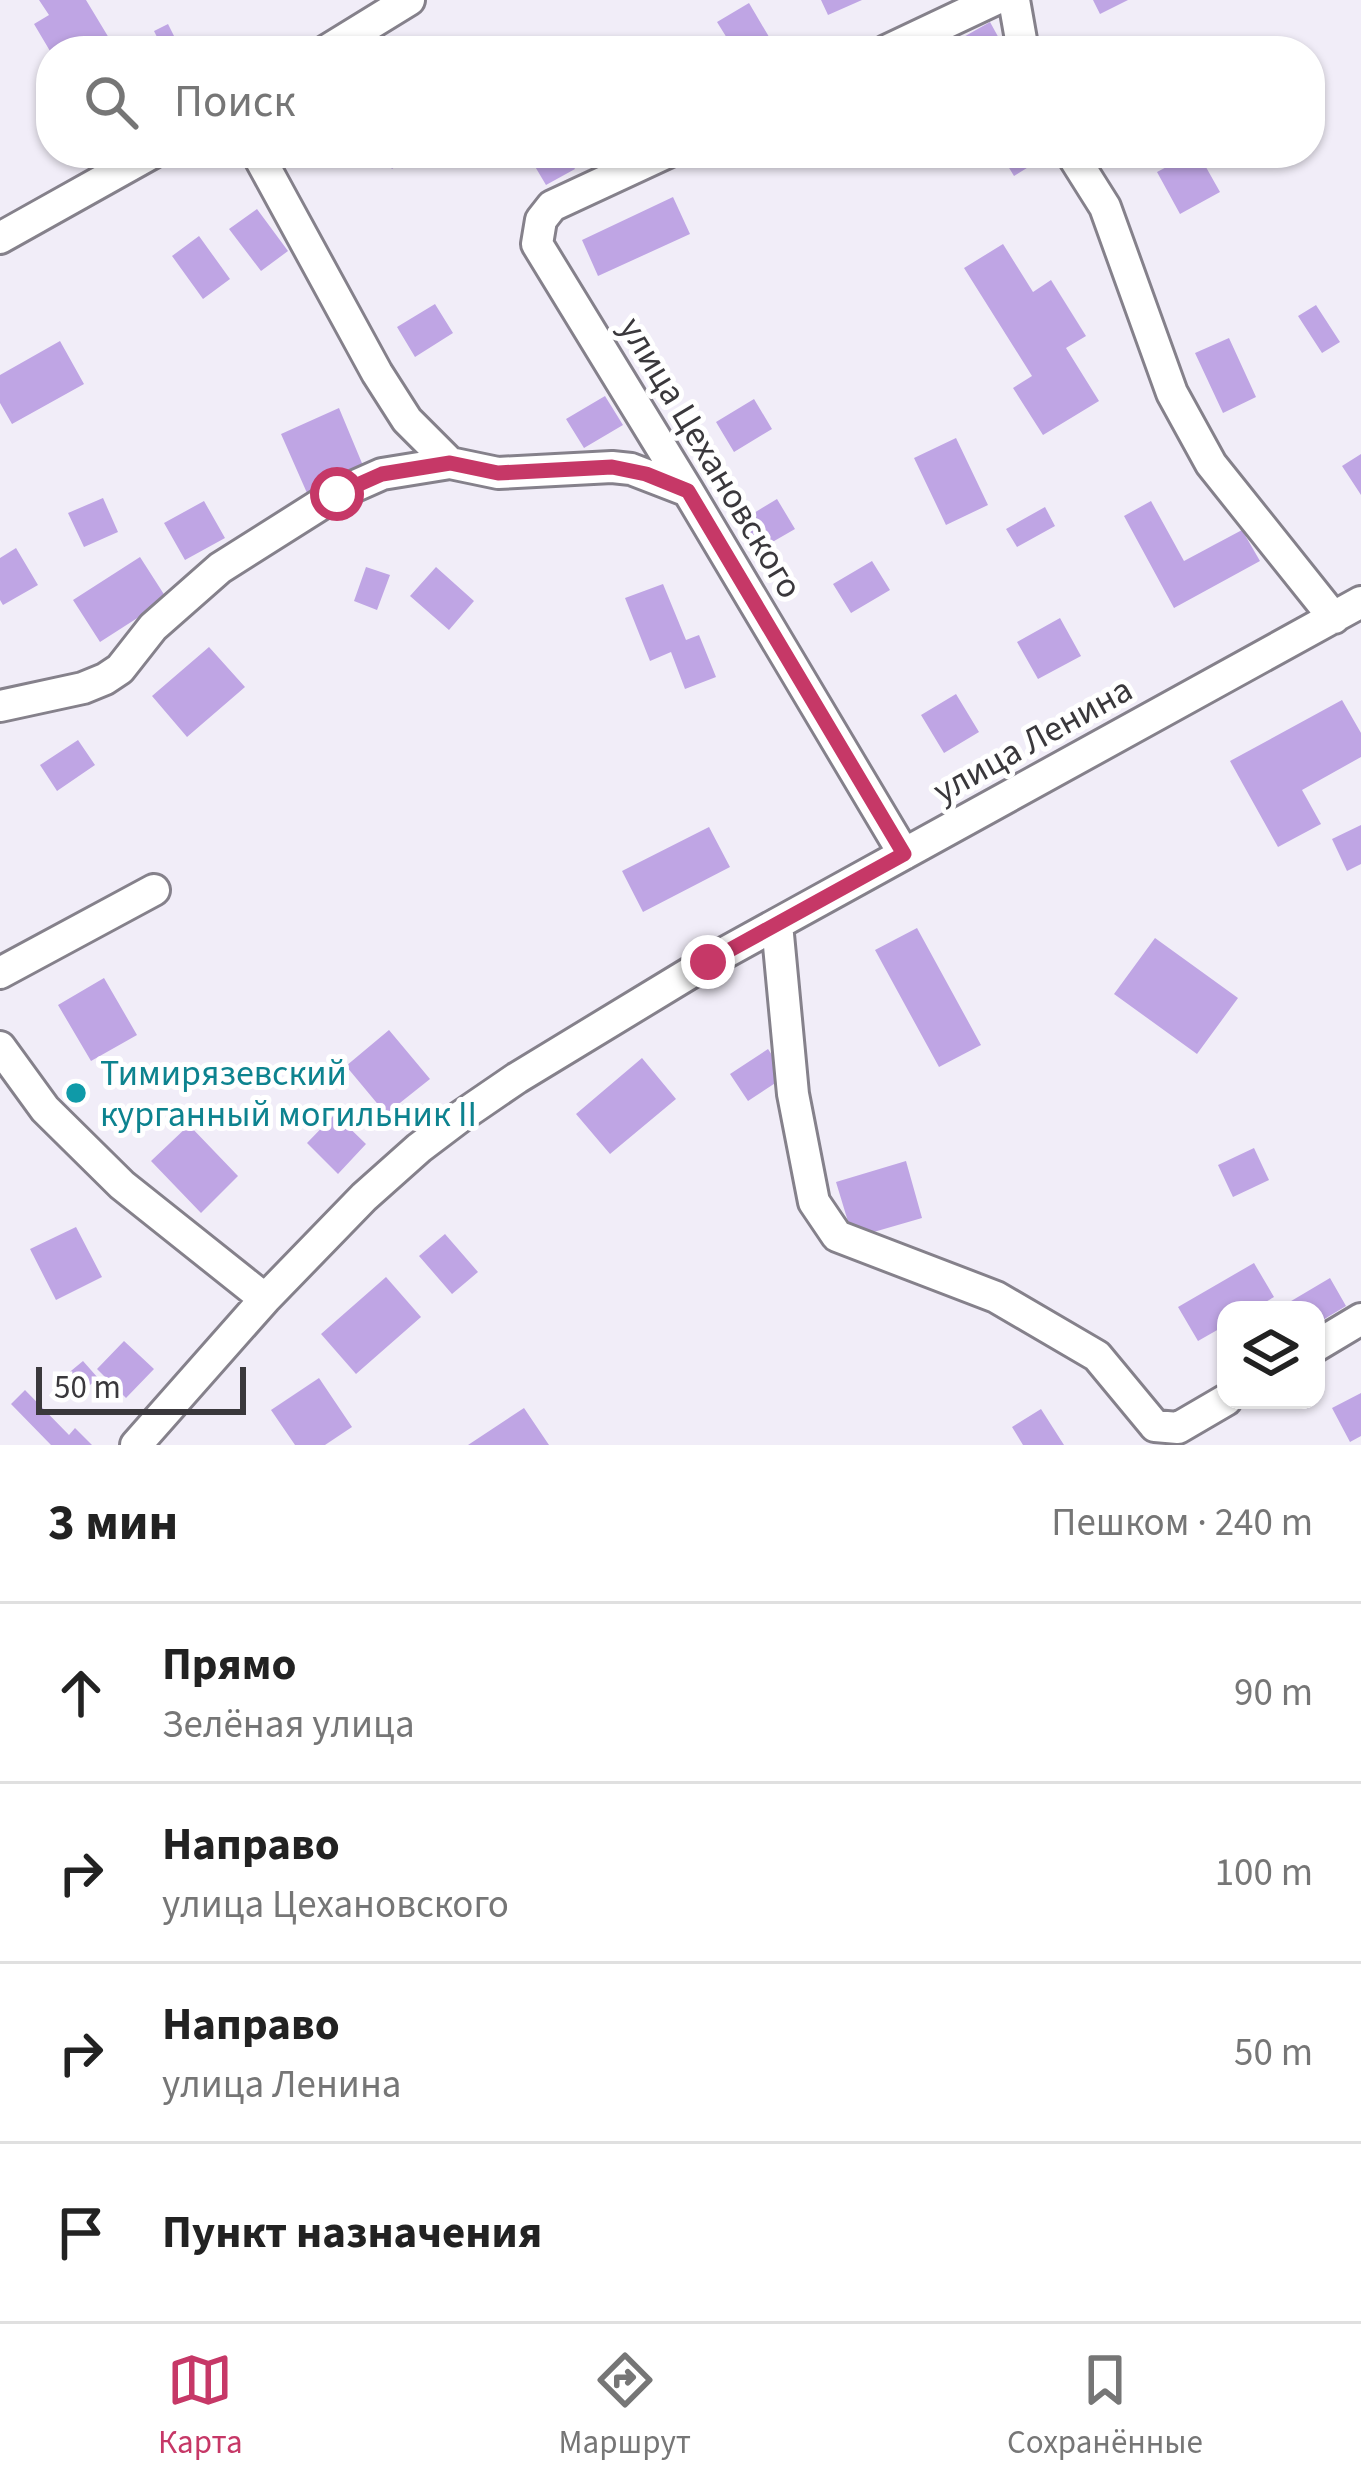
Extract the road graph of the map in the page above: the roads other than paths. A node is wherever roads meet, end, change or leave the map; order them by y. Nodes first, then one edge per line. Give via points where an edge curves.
1 (409, 0) edge
2 (994, 0) edge
3 (1014, 0) edge
4 (350, 36) edge
5 (918, 36) edge
6 (1020, 36) edge
7 (125, 168) edge
8 (265, 168) edge
9 (633, 168) edge
10 (1080, 168) edge
11 (0, 238) edge
12 (450, 463) junction
13 (688, 491) junction
14 (1347, 610) edge
15 (0, 706) edge
16 (904, 854) junction
17 (154, 890) dead end
18 (777, 923) junction
19 (0, 973) edge
20 (0, 1047) edge
21 (265, 1299) junction
22 (1361, 1319) edge
23 (1325, 1341) edge
24 (1217, 1405) edge
25 (1151, 1435) edge
26 (138, 1444) edge

1 - 4 street
2 - 5 street
3 - 6 street
7 - 11 street
8 - 12 street via 377,373 407,420
9 - 13 street, улица Цехановского via 551,206 537,244
10 - 14 street via 1105,207 1172,393 1210,464
12 - 13 street via 498,473 612,467
12 - 15 street via 382,474 337,494 220,568 105,680
13 - 16 street, улица Цехановского
14 - 16 street, улица Ленина
16 - 18 street, улица Ленина
17 - 19 street
18 - 21 street, улица Ленина via 460,1117 364,1197
18 - 25 street via 793,1094 823,1217 837,1236 996,1298 1097,1356
20 - 21 street via 46,1109 122,1185
21 - 26 street, улица Ленина
22 - 23 street
24 - 25 street

